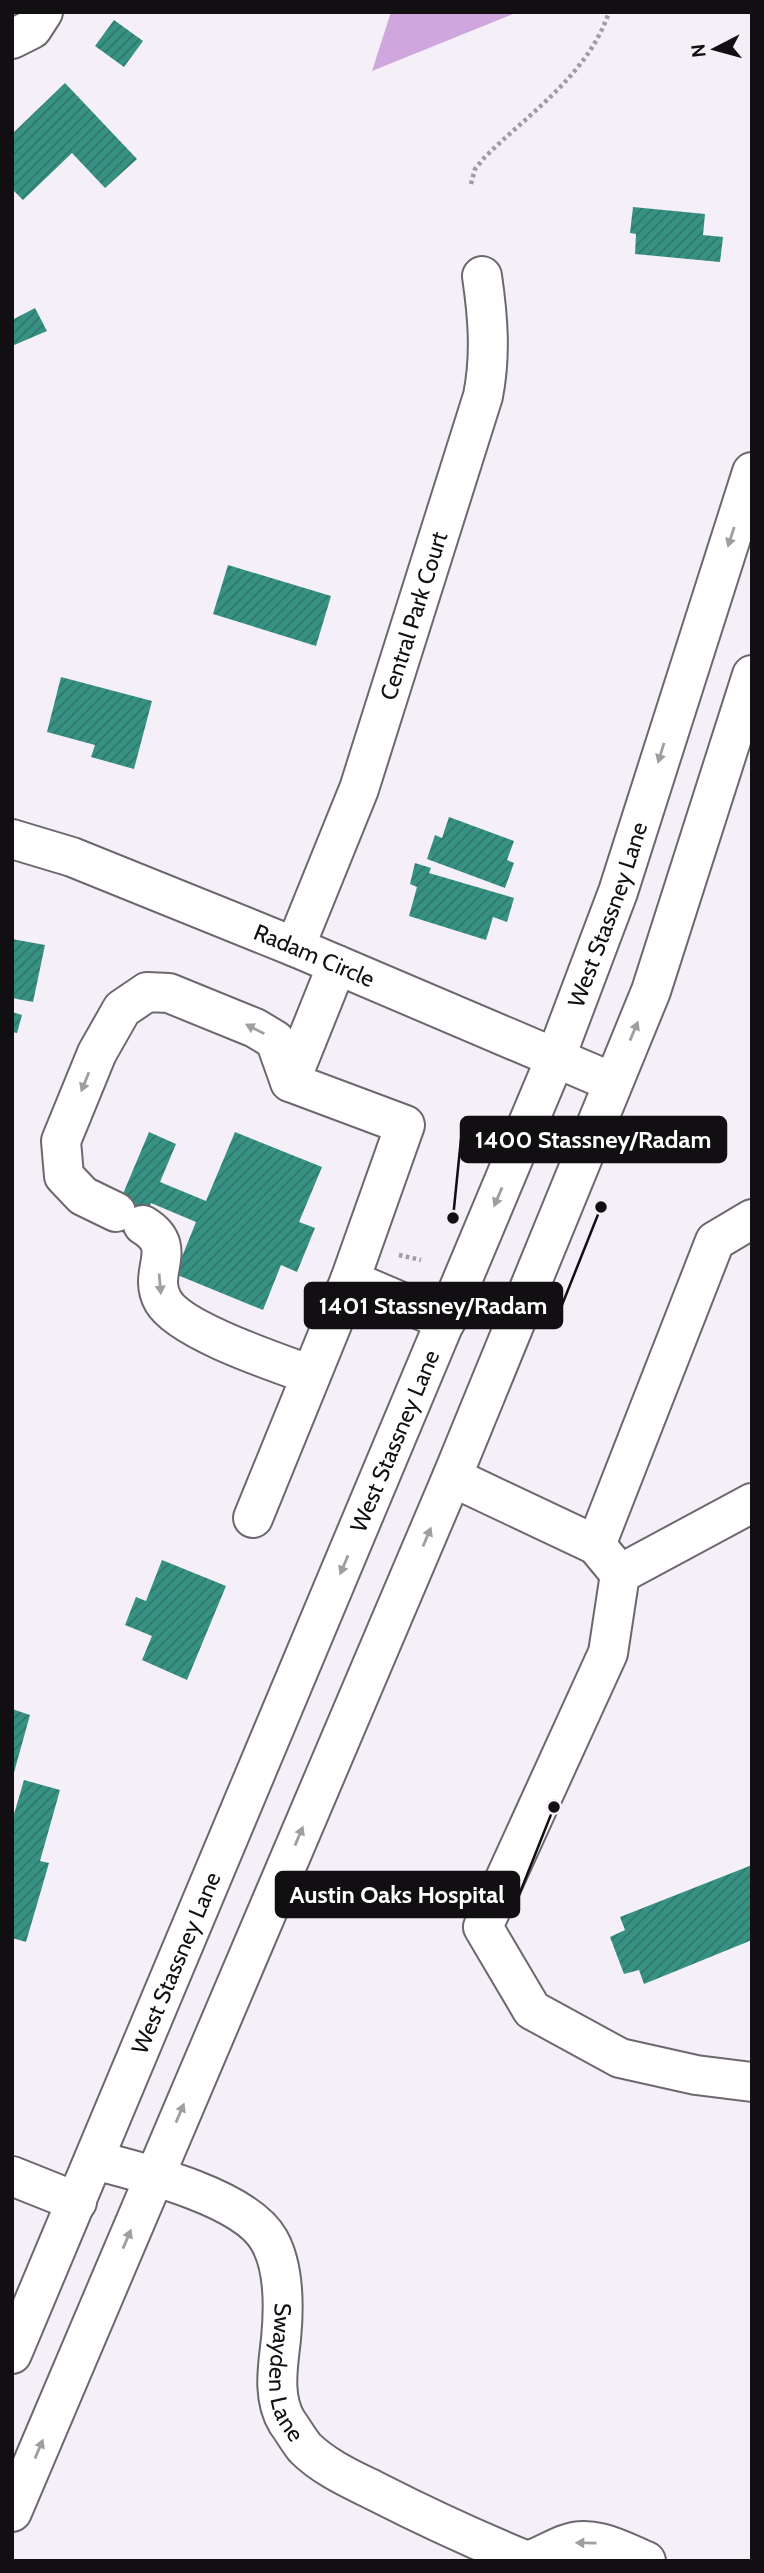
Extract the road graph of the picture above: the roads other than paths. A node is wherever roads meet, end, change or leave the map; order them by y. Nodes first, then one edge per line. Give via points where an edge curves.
1 (43, 12) edge
2 (12, 40) edge
3 (482, 276) dead end
4 (752, 472) edge
5 (752, 675) edge
6 (12, 839) edge
7 (295, 947) junction
8 (337, 965) junction
9 (555, 1059) junction
10 (290, 1082) junction
11 (612, 1082) junction
12 (752, 1219) edge
13 (350, 1280) junction
14 (446, 1321) junction
15 (311, 1375) junction
16 (453, 1477) junction
17 (752, 1503) edge
18 (253, 1518) dead end
19 (608, 1559) junction
20 (752, 2082) edge
21 (94, 2160) junction
22 (153, 2175) junction
23 (12, 2176) edge
24 (77, 2202) junction
25 (12, 2354) edge
26 (12, 2512) edge
27 (527, 2561) edge
28 (646, 2561) edge

1 - 2 main road via 32,29
3 - 7 main road, Central Park Court via 489,353 483,397 359,789
4 -> 9 main road, West Stassney Lane via 618,892
11 -> 5 main road via 651,991
6 - 7 main road, Radam Circle via 72,857
7 - 8 main road, Radam Circle
8 - 9 main road, Radam Circle
8 - 10 main road
9 - 11 main road, Radam Circle
9 -> 14 main road, West Stassney Lane
10 - 13 main road via 404,1125
10 -> 15 main road via 275,1040 169,993 147,992 122,1009 97,1053 61,1141 64,1176 83,1196 157,1234 162,1245 159,1286 163,1301 173,1312 227,1345
11 - 16 main road
12 - 19 main road via 715,1241
13 - 14 main road
13 - 15 main road
14 -> 21 main road, West Stassney Lane
15 - 18 main road
16 - 19 main road
22 -> 16 main road
17 - 19 main road
19 - 20 main road via 608,1653 483,1927 532,2010 620,2058
21 - 22 main road, Swayden Lane
21 - 24 main road, West Stassney Lane
26 -> 22 main road
22 - 27 main road, Swayden Lane via 231,2206 252,2220 270,2241 283,2313 277,2391 285,2419 305,2448 337,2472 423,2516
23 - 24 main road
24 - 25 main road, West Stassney Lane
28 -> 27 main road, Swayden Lane via 587,2541 569,2543

